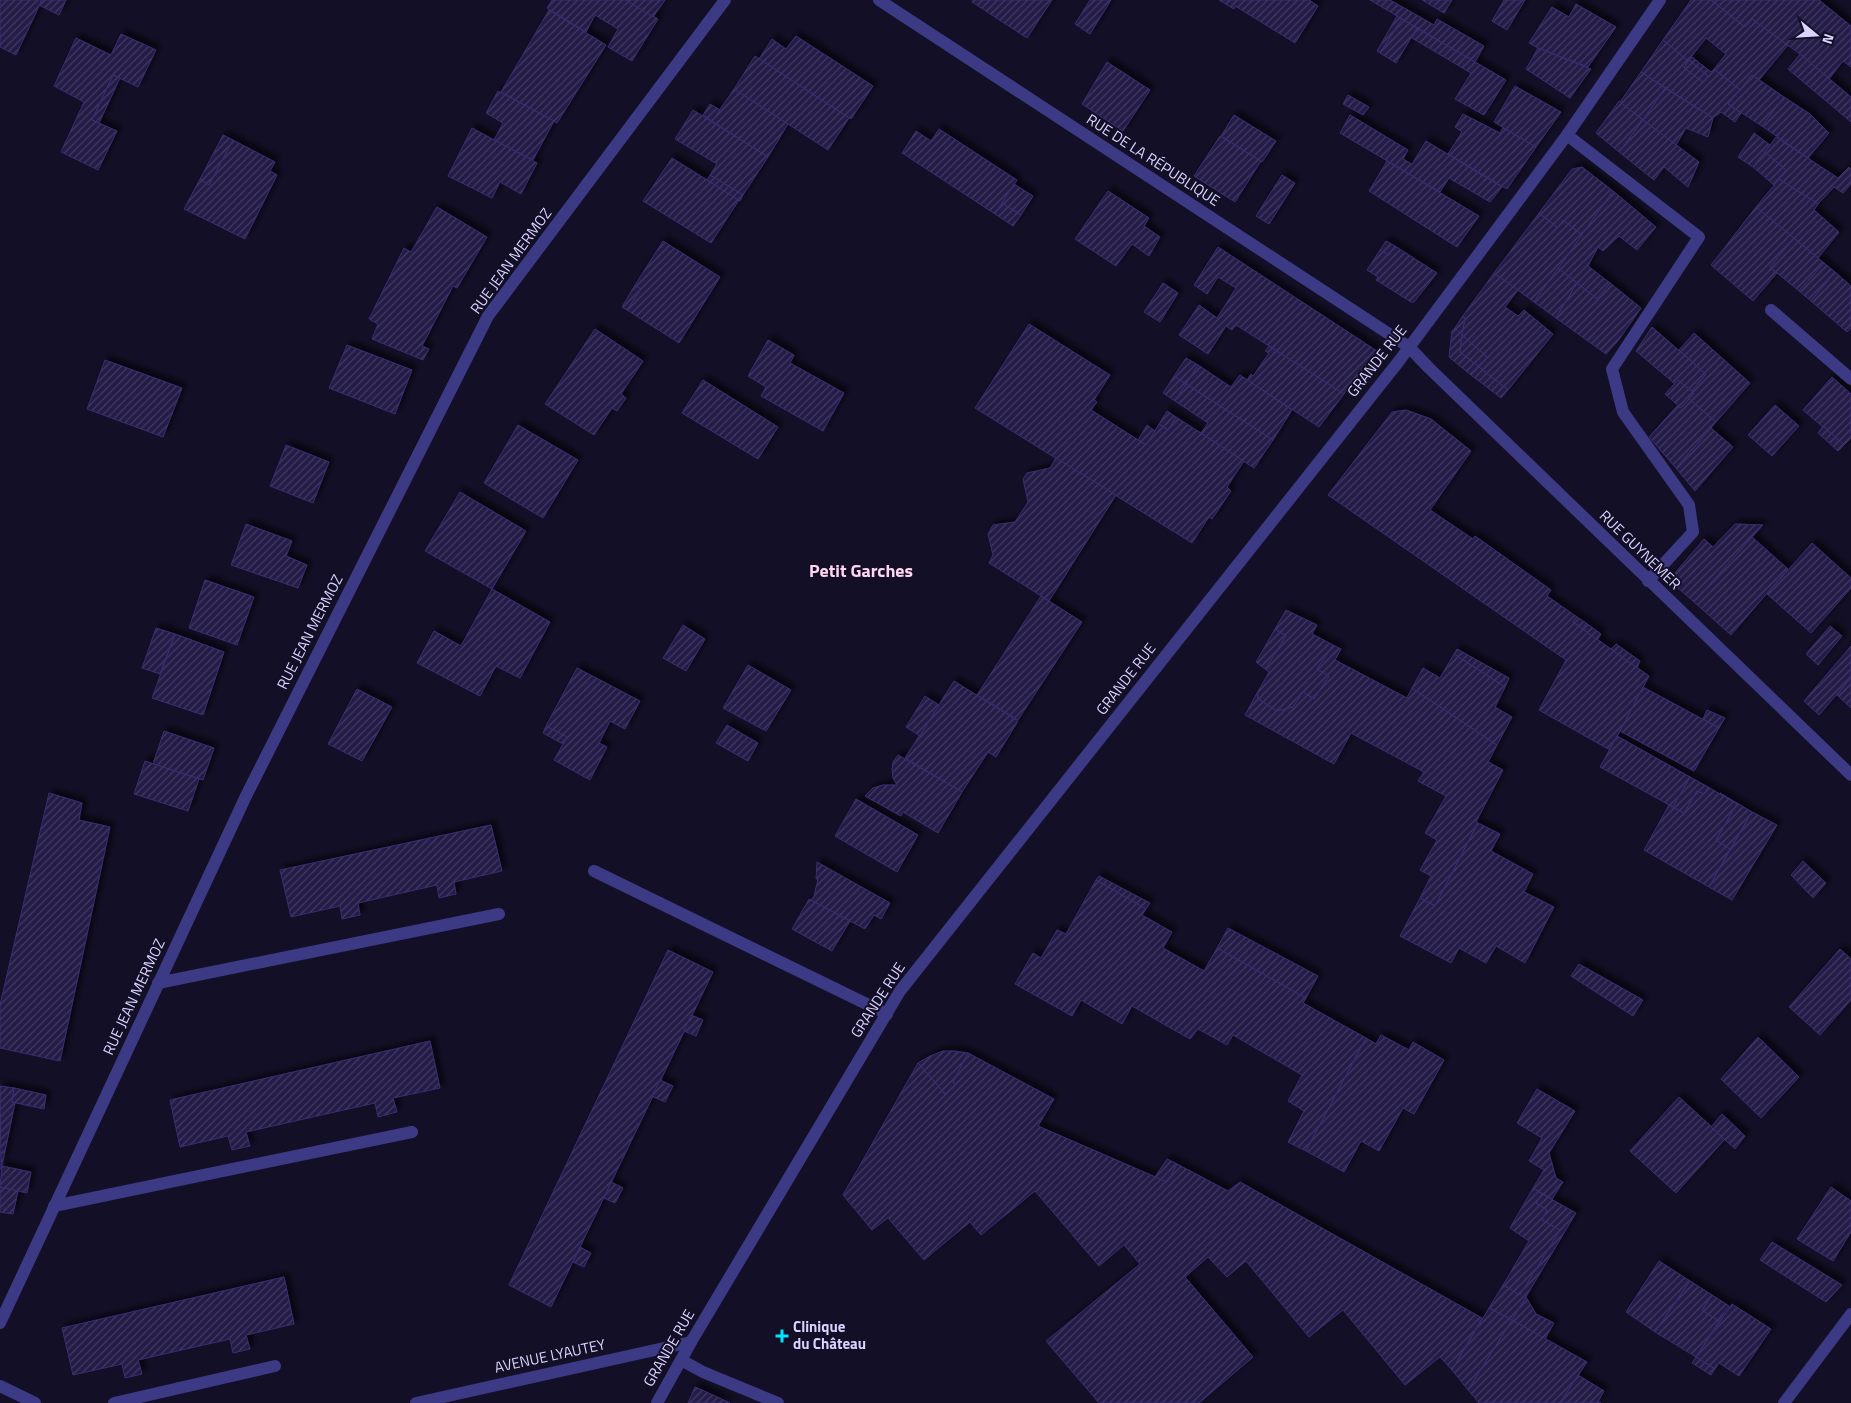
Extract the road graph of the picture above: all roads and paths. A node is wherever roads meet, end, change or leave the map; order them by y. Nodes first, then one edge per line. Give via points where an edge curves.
1 (725, 0) edge
2 (879, 0) edge
3 (1660, 0) edge
4 (1567, 135) junction
5 (1771, 310) dead end
6 (1409, 347) junction
7 (1851, 378) edge
8 (1648, 581) junction
9 (1851, 775) edge
10 (594, 871) dead end
11 (499, 914) dead end
12 (158, 983) junction
13 (886, 1014) junction
14 (412, 1132) dead end
15 (54, 1206) junction
16 (1851, 1314) edge
17 (0, 1323) edge
18 (691, 1342) junction
19 (681, 1360) junction
20 (276, 1366) dead end
21 (0, 1386) edge
22 (36, 1403) edge
23 (114, 1403) edge
24 (416, 1403) edge
25 (657, 1403) edge
26 (778, 1403) edge
27 (1784, 1403) edge

1 - 12 street, RUE JEAN MERMOZ via 488,316 246,796
2 - 6 street, RUE DE LA RÉPUBLIQUE
3 - 4 street, GRANDE RUE
4 - 6 street, GRANDE RUE
4 - 8 street via 1699,237 1612,369 1623,412 1689,505 1693,532
5 - 7 street
6 - 8 street, RUE GUYNEMER
6 - 13 street, GRANDE RUE via 900,991
8 - 9 street, RUE GUYNEMER
10 - 13 street
11 - 12 street
12 - 15 street, RUE JEAN MERMOZ
13 - 18 street, GRANDE RUE
14 - 15 street
15 - 17 street, RUE JEAN MERMOZ
16 - 27 street
18 - 19 street, GRANDE RUE
18 - 24 street, AVENUE LYAUTEY
19 - 25 street, GRANDE RUE
19 - 26 street
20 - 23 street
21 - 22 street

